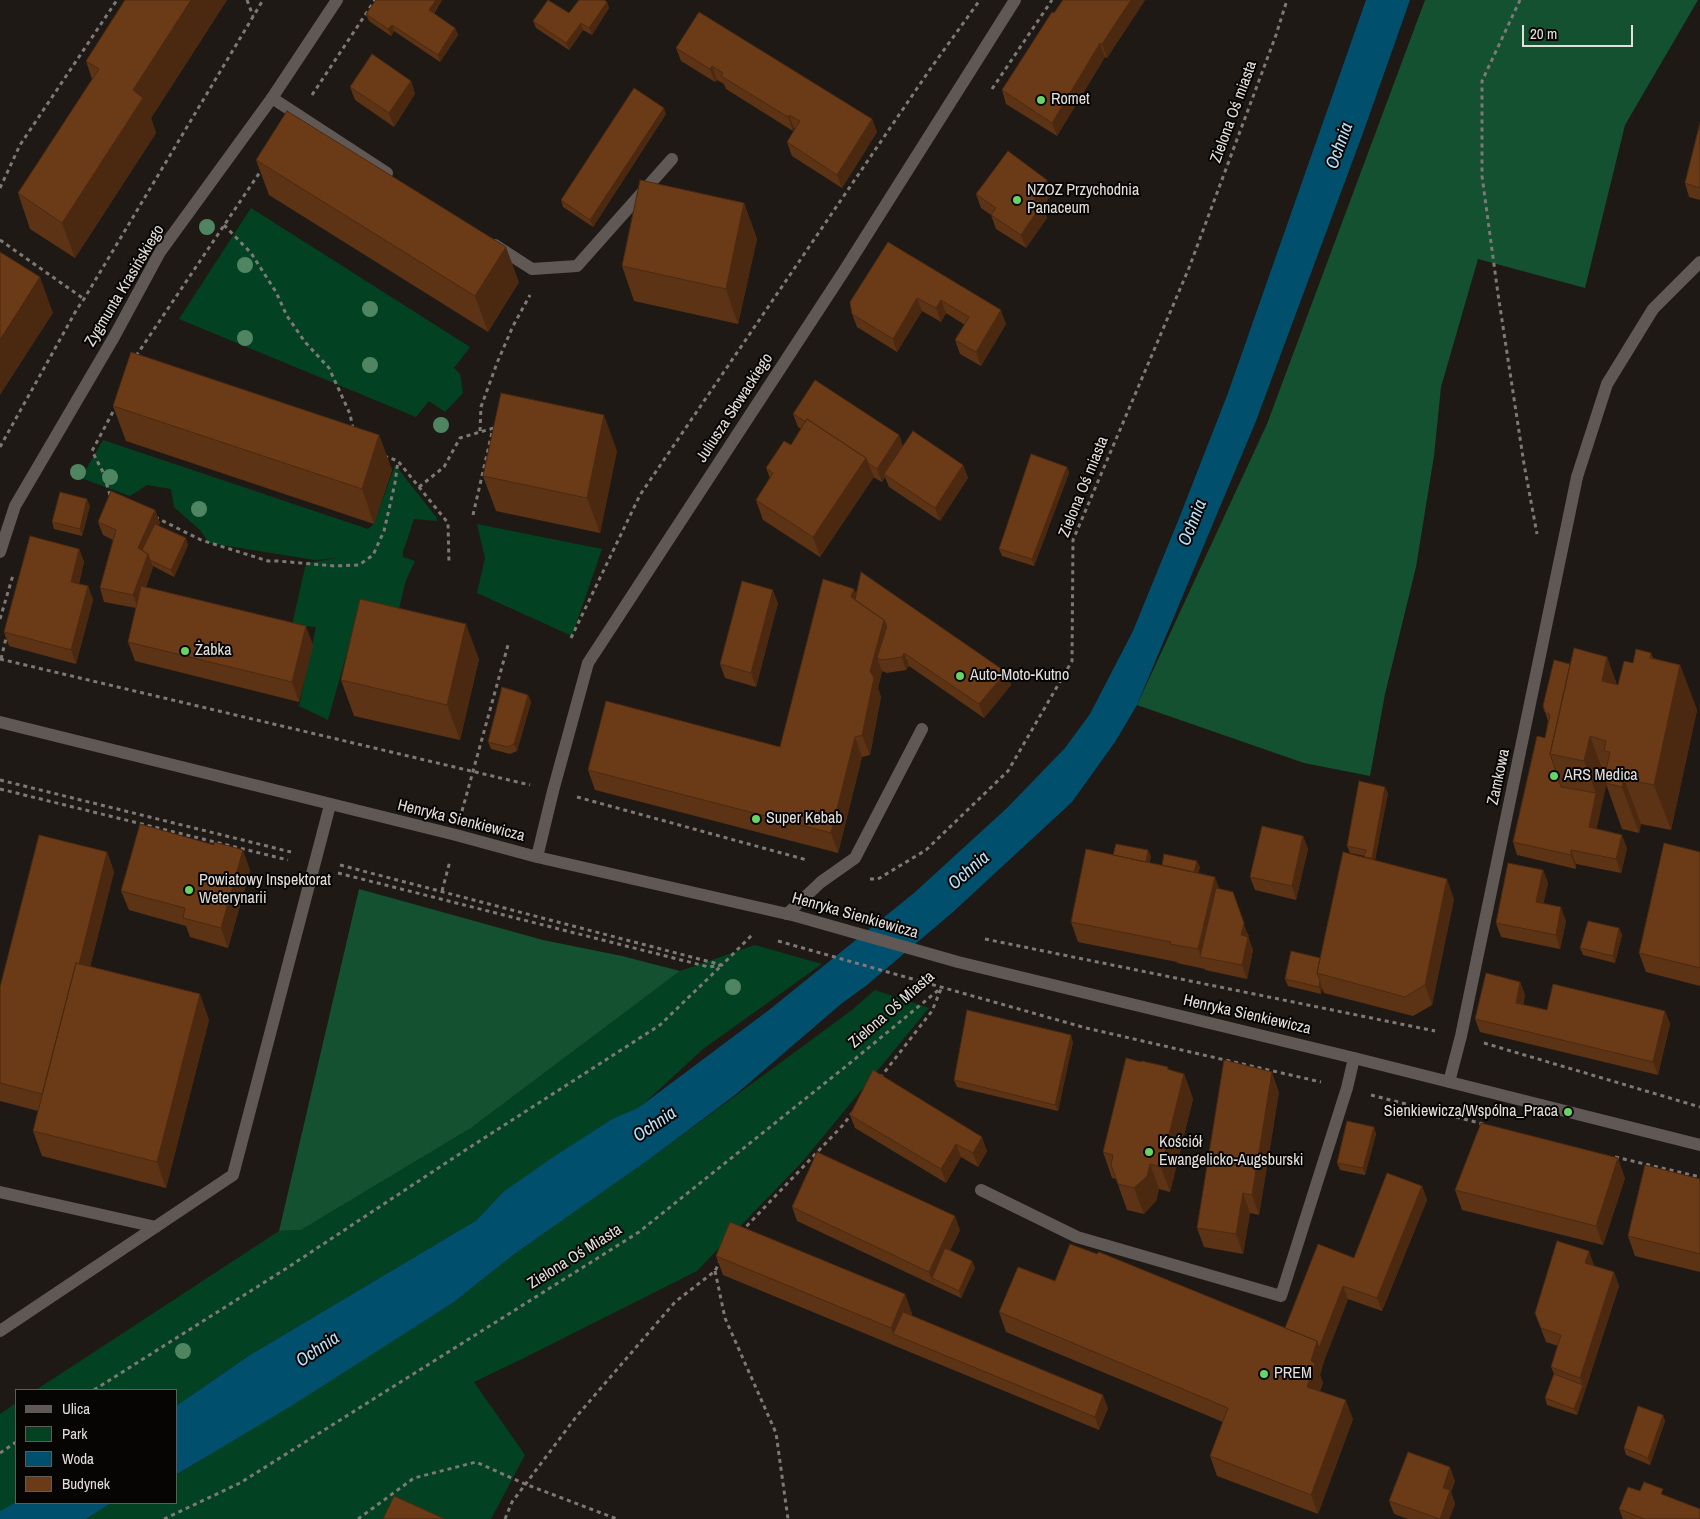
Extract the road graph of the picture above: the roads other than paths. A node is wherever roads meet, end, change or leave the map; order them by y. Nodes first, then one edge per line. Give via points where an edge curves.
1 (337, 0) edge
2 (1015, 0) edge
3 (272, 98) junction
4 (672, 159) dead end
5 (398, 181) edge
6 (482, 236) edge
7 (1700, 262) edge
8 (0, 552) edge
9 (0, 722) edge
10 (922, 729) dead end
11 (330, 805) junction
12 (538, 857) junction
13 (787, 914) junction
14 (1354, 1058) junction
15 (1449, 1082) junction
16 (1700, 1145) edge
17 (981, 1190) dead end
18 (0, 1192) edge
19 (156, 1227) junction
20 (0, 1331) edge

1 - 3 street, Zygmunta Krasińskiego
2 - 12 street, Juliusza Słowackiego via 844,271 588,662
3 - 5 street
3 - 8 street, Zygmunta Krasińskiego via 160,252 14,506
4 - 6 street via 577,266 532,269
7 - 15 street, Zamkowa via 1653,309 1607,384 1577,477
9 - 11 street, Henryka Sienkiewicza
10 - 13 street via 855,858 821,882
11 - 12 street, Henryka Sienkiewicza
11 - 19 street via 233,1175
12 - 13 street, Henryka Sienkiewicza
13 - 14 street, Henryka Sienkiewicza via 958,962
14 - 15 street, Henryka Sienkiewicza
14 - 17 street via 1282,1296 1077,1237
15 - 16 street, Henryka Sienkiewicza
18 - 19 street
19 - 20 street

